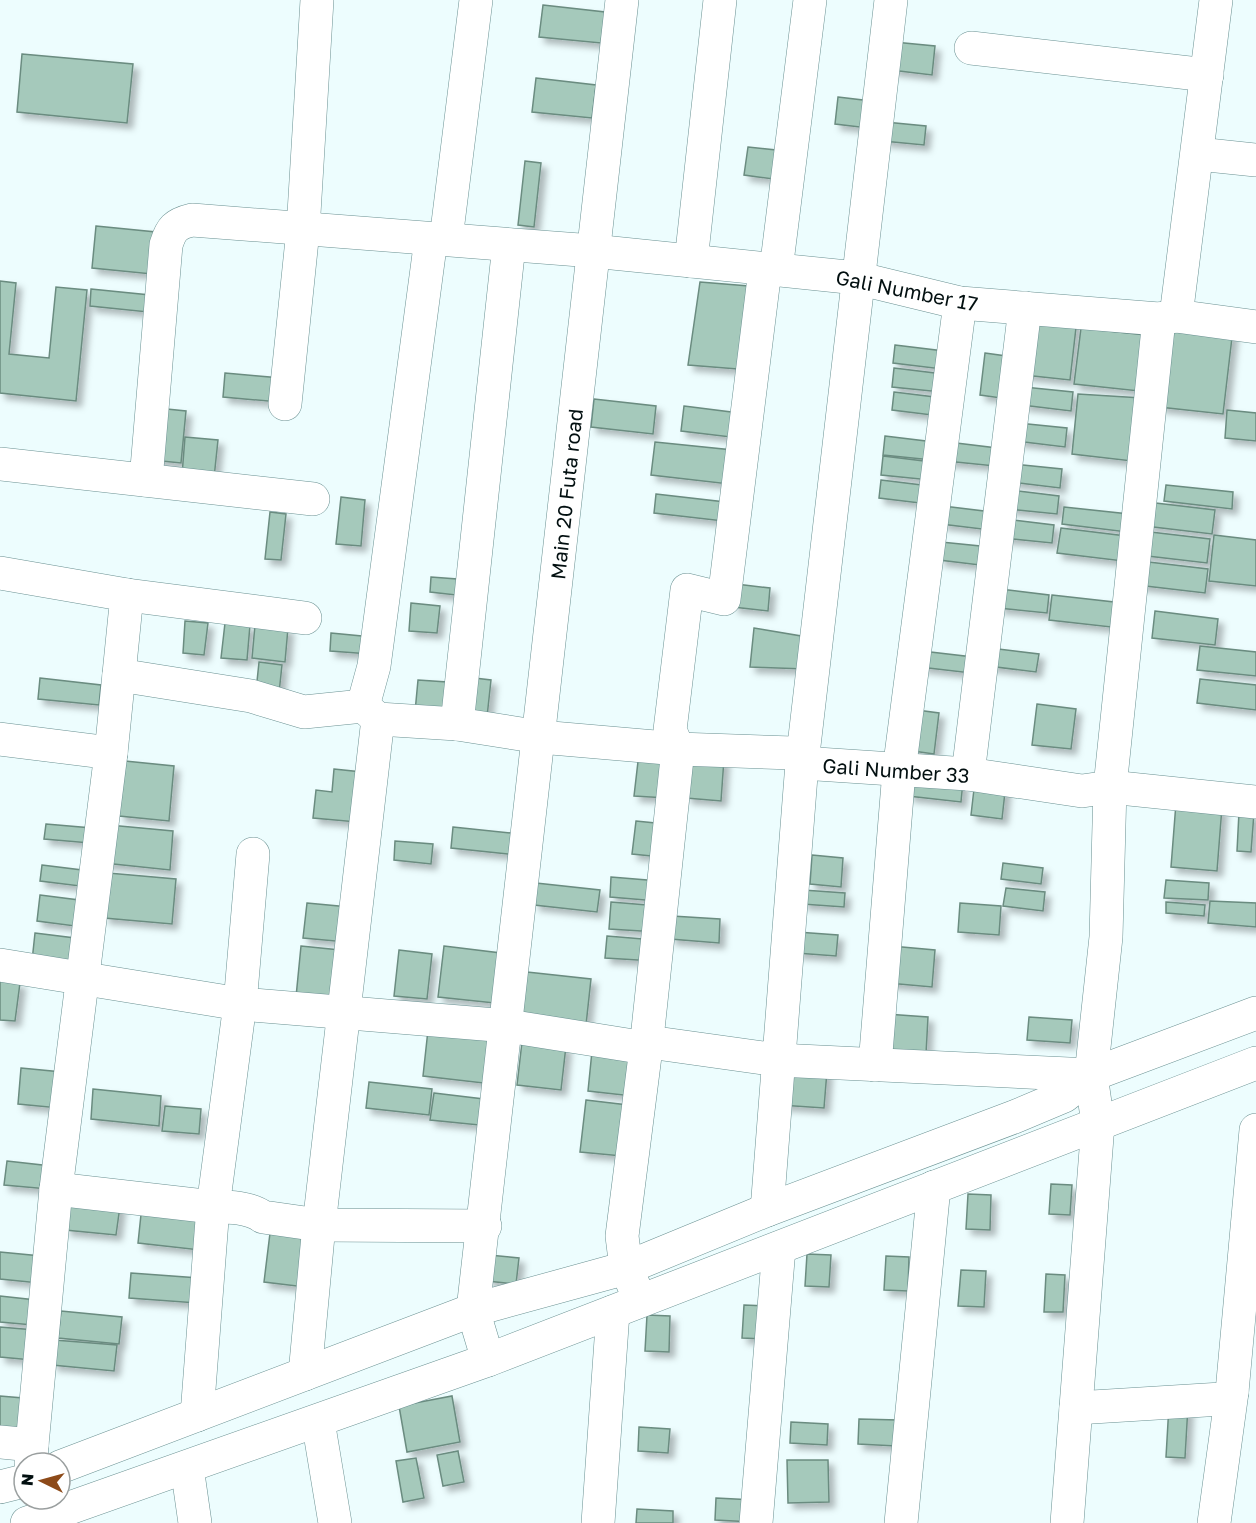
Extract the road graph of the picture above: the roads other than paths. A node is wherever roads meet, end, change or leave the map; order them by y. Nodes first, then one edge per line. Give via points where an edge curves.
1 (317, 0) edge
2 (476, 0) edge
3 (622, 0) edge
4 (720, 0) edge
5 (810, 0) edge
6 (891, 0) edge
7 (1216, 0) edge
8 (971, 48) dead end
9 (1207, 75) junction
10 (1198, 154) junction
11 (1256, 160) edge
12 (303, 230) junction
13 (439, 239) junction
14 (509, 244) junction
15 (593, 251) junction
16 (691, 261) junction
17 (771, 270) junction
18 (857, 278) junction
19 (960, 303) junction
20 (1025, 308) junction
21 (1168, 318) junction
22 (1256, 327) edge
23 (285, 404) dead end
24 (0, 464) edge
25 (146, 480) junction
26 (313, 499) dead end
27 (0, 573) edge
28 (127, 594) junction
29 (305, 618) dead end
30 (119, 675) junction
31 (370, 713) junction
32 (457, 724) junction
33 (540, 737) junction
34 (0, 739) edge
35 (678, 749) junction
36 (111, 753) junction
37 (802, 763) junction
38 (899, 771) junction
39 (968, 774) junction
40 (1110, 787) junction
41 (1256, 802) edge
42 (253, 854) dead end
43 (0, 965) edge
44 (83, 978) junction
45 (240, 1004) junction
46 (1256, 1013) edge
47 (343, 1014) junction
48 (508, 1026) junction
49 (646, 1048) junction
50 (778, 1060) junction
51 (1256, 1063) edge
52 (875, 1065) junction
53 (1090, 1075) junction
54 (1098, 1124) junction
55 (1256, 1130) edge
56 (937, 1168) junction
57 (873, 1188) junction
58 (56, 1189) junction
59 (213, 1207) junction
60 (767, 1210) junction
61 (319, 1225) junction
62 (484, 1226) junction
63 (779, 1248) junction
64 (629, 1289) junction
65 (480, 1337) junction
66 (305, 1374) junction
67 (1232, 1392) junction
68 (1076, 1408) junction
69 (197, 1415) junction
70 (318, 1421) junction
71 (0, 1443) edge
72 (23, 1451) edge
73 (32, 1451) edge
74 (72, 1462) edge
75 (187, 1467) junction
76 (72, 1510) edge
77 (89, 1512) edge
78 (195, 1523) edge
79 (334, 1523) edge
80 (598, 1523) edge
81 (756, 1523) edge
82 (901, 1523) edge
83 (1067, 1523) edge
84 (1214, 1523) edge

1 - 12 street
2 - 13 street
3 - 15 street, Main 20 Futa road
4 - 16 street
5 - 17 street
6 - 18 street
7 - 9 street
8 - 9 street
9 - 10 street
10 - 11 street
10 - 21 street
12 - 13 street, Gali Number 17
12 - 23 street
12 - 25 street, Gali Number 17 via 192,220 172,228 166,245
13 - 14 street, Gali Number 17
13 - 31 street
14 - 15 street, Gali Number 17
14 - 32 street
15 - 16 street, Gali Number 17
15 - 33 street, Main 20 Futa road
16 - 17 street, Gali Number 17
17 - 18 street, Gali Number 17
17 - 35 street via 724,599 687,590 670,730
18 - 19 street, Gali Number 17
18 - 37 street
19 - 20 street, Gali Number 17
19 - 38 street
20 - 21 street, Gali Number 17
20 - 39 street
21 - 22 street, Gali Number 17
21 - 40 street
24 - 25 street
25 - 26 street
27 - 28 street
28 - 29 street
28 - 30 street
30 - 31 street, Gali Number 33 via 251,696 304,712
30 - 36 street
31 - 32 street, Gali Number 33
31 - 47 street
32 - 33 street, Gali Number 33
33 - 35 street, Gali Number 33
33 - 48 street, Main 20 Futa road
34 - 36 street
35 - 37 street, Gali Number 33 via 793,753
35 - 49 street
36 - 44 street
37 - 38 street, Gali Number 33
37 - 50 street
38 - 39 street, Gali Number 33
38 - 52 street
39 - 40 street, Gali Number 33 via 1082,791
40 - 41 street, Gali Number 33
40 - 53 street via 1106,937
42 - 45 street
43 - 44 street
44 - 45 street
44 - 58 street
45 - 47 street
45 - 59 street
46 - 53 street
47 - 48 street
47 - 61 street
48 - 49 street
48 - 62 street, Main 20 Futa road
49 - 50 street via 656,1043
49 - 64 street via 622,1236
50 - 52 street
50 - 60 street
51 - 54 street
52 - 53 street
53 - 54 street
53 - 56 street via 1064,1096
54 - 56 street
54 - 68 street
55 - 67 street
56 - 57 street
56 - 82 street
57 - 60 street
57 - 63 street
58 - 59 street
58 - 73 street
59 - 61 street
59 - 69 street
60 - 64 street
61 - 62 street
61 - 66 street
62 - 65 street, Main 20 Futa road
63 - 64 street
63 - 81 street
64 - 65 street
64 - 65 street
64 - 80 street
65 - 66 street
65 - 70 street
66 - 69 street
67 - 68 street via 1222,1399
67 - 84 street
68 - 83 street
69 - 74 street
70 - 75 street
70 - 79 street
71 - 72 street
75 - 77 street
75 - 78 street
76 - 77 street

